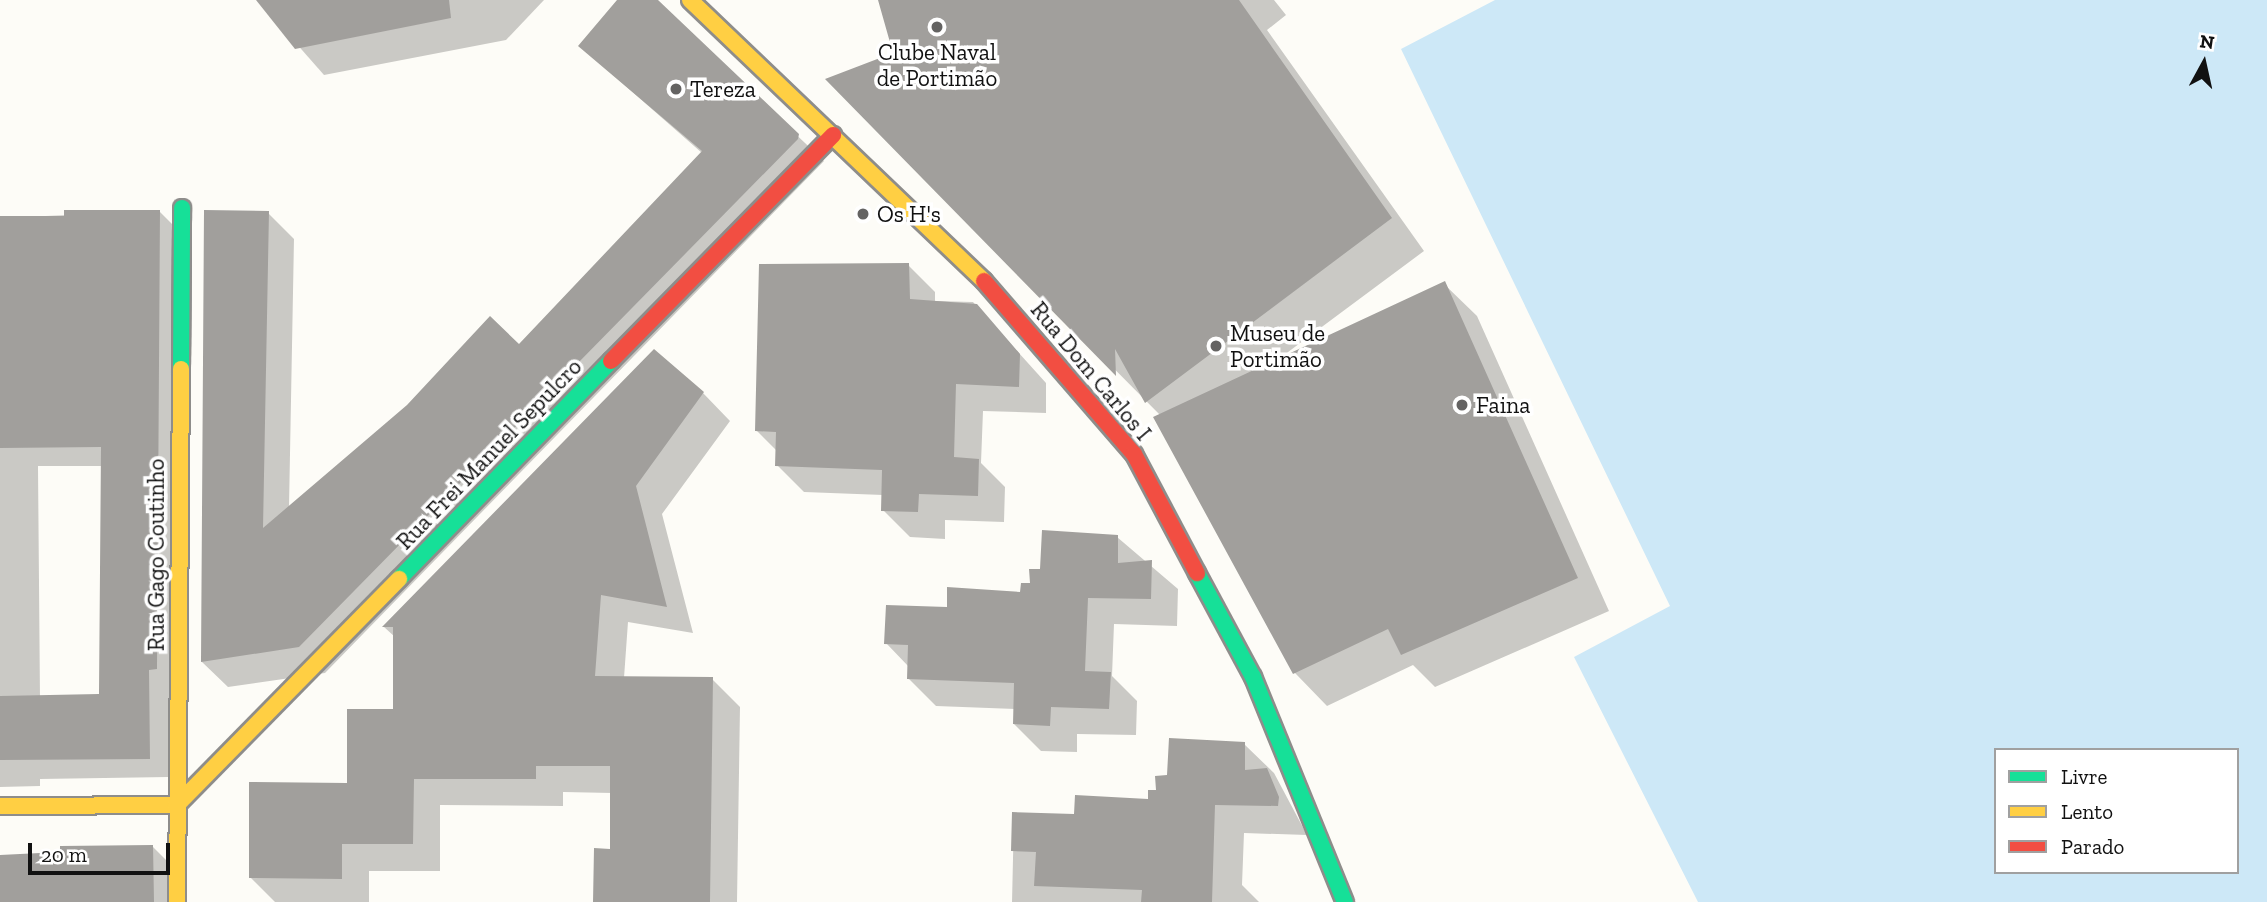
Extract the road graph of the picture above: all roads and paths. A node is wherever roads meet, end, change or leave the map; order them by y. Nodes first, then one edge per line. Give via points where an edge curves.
1 (690, 0) edge
2 (700, 0) edge
3 (723, 32) junction
4 (834, 135) junction
5 (182, 208) dead end
6 (177, 805) junction
7 (0, 806) edge
8 (177, 902) edge
9 (1345, 902) edge

1 - 3 street, Rua Dom Carlos I
2 - 3 street
3 - 4 street, Rua Dom Carlos I
4 - 6 street, Rua Frei Manuel Sepulcro
4 - 9 street, Rua Dom Carlos I via 993,289 1134,454 1253,677
5 - 6 street, Rua Gago Coutinho
6 - 7 street
6 - 8 street, Rua Gago Coutinho

